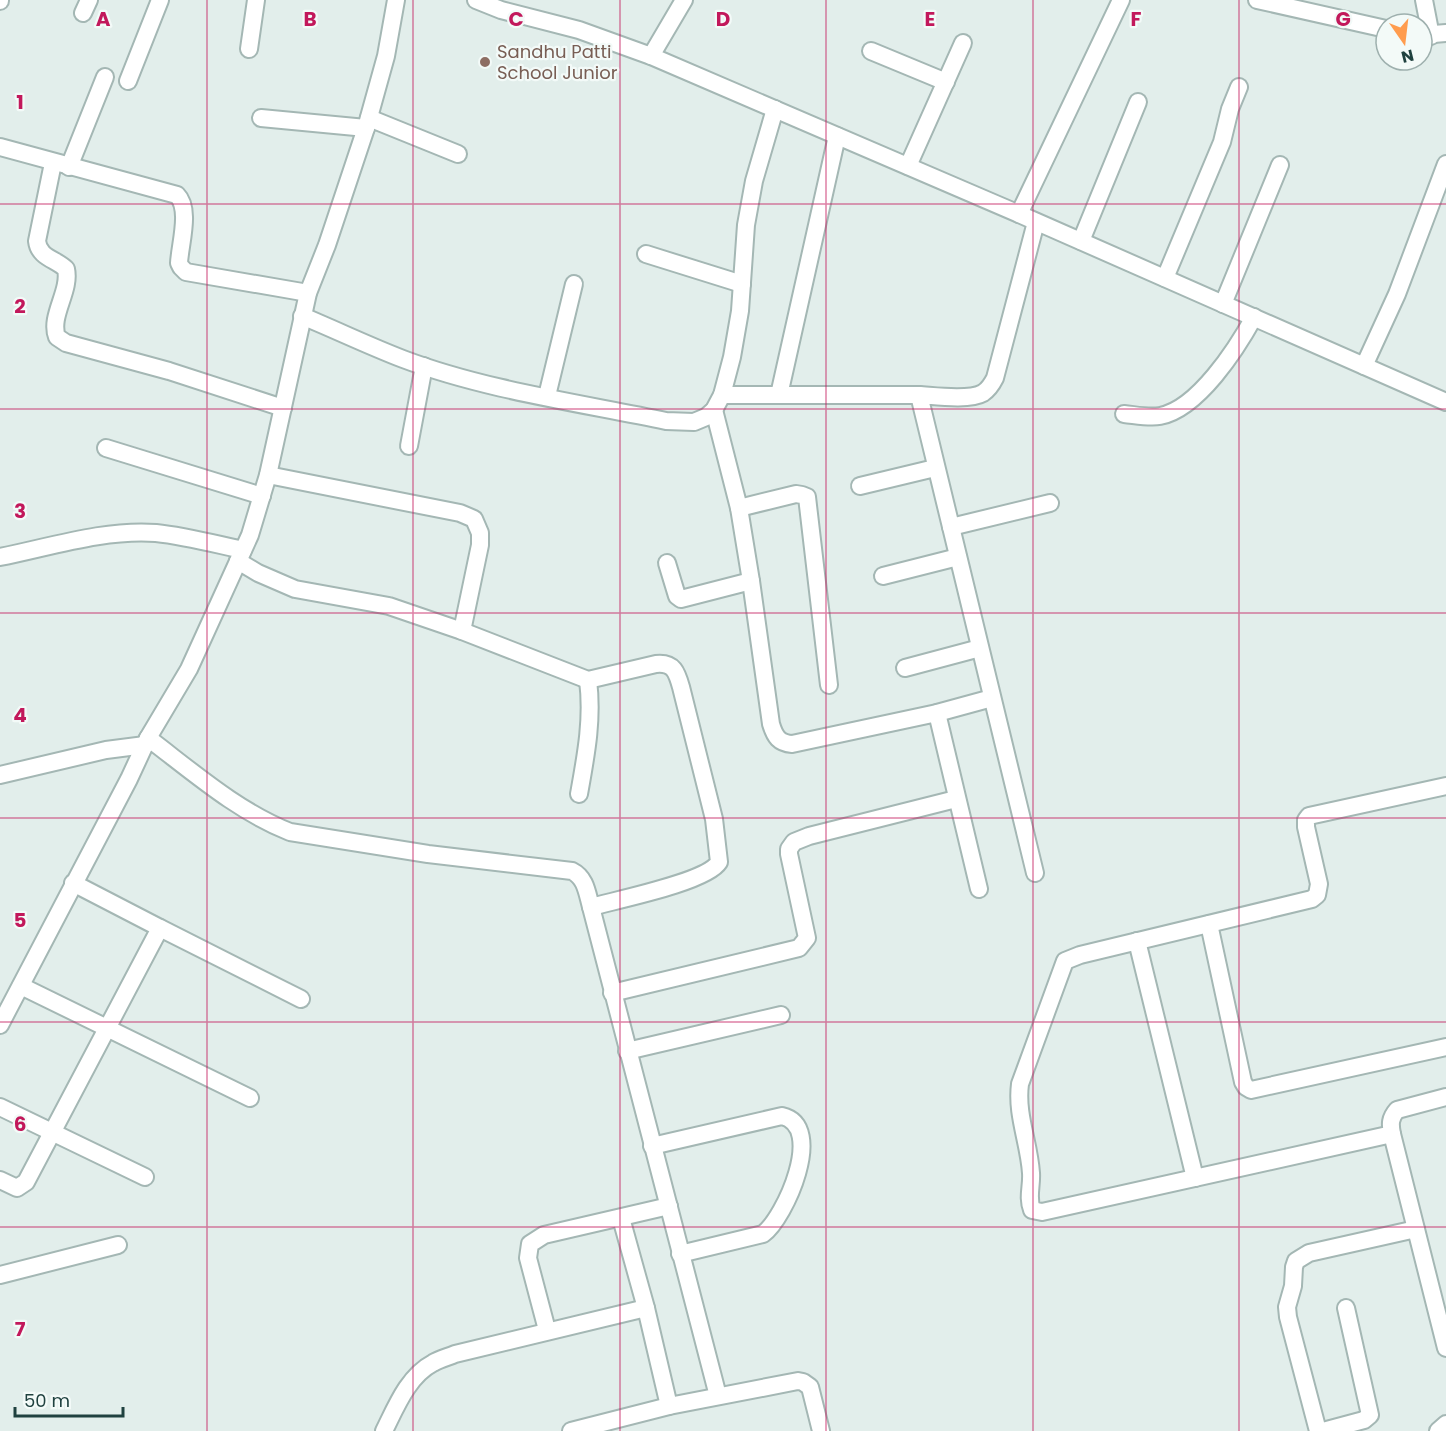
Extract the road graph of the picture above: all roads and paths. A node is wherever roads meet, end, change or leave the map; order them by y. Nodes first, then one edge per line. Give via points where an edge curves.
1 (160, 0) edge
2 (256, 0) edge
3 (396, 0) edge
4 (476, 0) edge
5 (684, 0) edge
6 (1121, 0) edge
7 (1257, 0) edge
8 (1374, 26) edge
9 (963, 43) dead end
10 (249, 49) dead end
11 (871, 51) dead end
12 (651, 56) junction
13 (105, 77) dead end
14 (128, 81) dead end
15 (945, 82) junction
16 (1239, 87) dead end
17 (1138, 102) dead end
18 (775, 109) junction
19 (261, 118) dead end
20 (368, 123) junction
21 (837, 136) junction
22 (0, 147) edge
23 (458, 154) dead end
24 (1446, 164) edge
25 (61, 165) junction
26 (1280, 165) dead end
27 (908, 166) junction
28 (1019, 214) junction
29 (1036, 222) junction
30 (1081, 241) junction
31 (646, 254) dead end
32 (1165, 278) junction
33 (574, 284) dead end
34 (742, 284) junction
35 (308, 293) junction
36 (1222, 304) junction
37 (302, 316) junction
38 (1254, 317) junction
39 (424, 366) junction
40 (1364, 366) junction
41 (722, 394) junction
42 (779, 395) junction
43 (919, 395) junction
44 (547, 396) junction
45 (1446, 402) edge
46 (283, 408) junction
47 (714, 410) junction
48 (1124, 414) dead end
49 (409, 446) dead end
50 (105, 448) dead end
51 (935, 468) junction
52 (268, 475) junction
53 (860, 486) dead end
54 (262, 496) junction
55 (1050, 503) dead end
56 (739, 508) junction
57 (951, 527) junction
58 (241, 555) junction
59 (0, 557) edge
60 (958, 557) junction
61 (667, 563) dead end
62 (883, 576) dead end
63 (751, 581) junction
64 (462, 631) junction
65 (980, 648) junction
66 (905, 668) dead end
67 (588, 680) junction
68 (830, 685) dead end
69 (992, 698) junction
70 (937, 713) junction
71 (147, 741) junction
72 (0, 776) edge
73 (1446, 786) edge
74 (579, 794) dead end
75 (956, 799) junction
76 (1035, 873) dead end
77 (73, 884) junction
78 (979, 889) dead end
79 (591, 907) junction
80 (1209, 924) junction
81 (160, 928) junction
82 (1137, 941) junction
83 (21, 986) junction
84 (612, 993) junction
85 (301, 999) dead end
86 (4, 1006) edge
87 (781, 1015) dead end
88 (0, 1025) edge
89 (108, 1029) junction
90 (1446, 1047) edge
91 (627, 1051) junction
92 (1446, 1097) edge
93 (250, 1098) dead end
94 (0, 1107) edge
95 (53, 1132) junction
96 (1392, 1134) junction
97 (652, 1146) junction
98 (145, 1176) dead end
99 (1195, 1178) junction
100 (0, 1180) edge
101 (669, 1206) junction
102 (621, 1218) junction
103 (1416, 1229) junction
104 (118, 1245) dead end
105 (680, 1254) junction
106 (0, 1275) edge
107 (646, 1308) junction
108 (1346, 1308) dead end
109 (548, 1330) junction
110 (1446, 1348) edge
111 (718, 1395) junction
112 (669, 1406) junction
113 (1446, 1424) edge
114 (384, 1431) edge
115 (571, 1431) edge
116 (821, 1431) edge
117 (1317, 1431) edge
118 (1323, 1431) edge
119 (1438, 1431) edge

1 - 14 street
2 - 10 street
3 - 20 street
4 - 12 street
5 - 12 street
6 - 28 street
7 - 8 street
9 - 15 street
11 - 15 street
12 - 18 street
13 - 25 street
15 - 27 street
16 - 32 street via 1222,142
17 - 30 street
18 - 21 street
18 - 34 street via 754,181
19 - 20 street
20 - 23 street
20 - 35 street
21 - 27 street
21 - 42 street
22 - 25 street
24 - 40 street via 1397,294
25 - 35 street via 177,195 184,216 179,263 186,272
25 - 46 street via 37,241 44,255 66,269 55,329 57,337 66,343 170,371
26 - 36 street
27 - 28 street
28 - 29 street
29 - 30 street
29 - 43 street via 991,386 967,396
30 - 32 street
31 - 34 street
32 - 36 street
33 - 44 street
34 - 41 street via 732,357
35 - 37 street
36 - 38 street
37 - 39 street
37 - 46 street
38 - 40 street
38 - 48 street via 1225,364 1177,409 1159,416
39 - 44 street
39 - 49 street
40 - 45 street
41 - 42 street
41 - 47 street
42 - 43 street
43 - 51 street
44 - 47 street via 682,423 694,422
46 - 52 street
47 - 56 street
50 - 54 street
51 - 53 street
51 - 57 street
52 - 54 street
52 - 64 street via 474,519 480,545
54 - 58 street
55 - 57 street
56 - 63 street
56 - 68 street via 796,494 807,497
57 - 60 street
58 - 59 street via 173,536 134,533
58 - 64 street via 258,573 295,589 389,606
58 - 71 street via 189,669
60 - 62 street
60 - 65 street
61 - 63 street via 681,599
63 - 70 street via 771,724 777,739 792,744
64 - 67 street
65 - 66 street
65 - 69 street
67 - 74 street via 590,729
67 - 79 street via 663,663 676,671 719,852 717,866 705,874
69 - 70 street
69 - 76 street
70 - 75 street
71 - 72 street
71 - 77 street
71 - 79 street via 240,806 290,832 572,871 583,879
73 - 80 street via 1309,816 1306,827 1319,884 1317,895
75 - 78 street
75 - 84 street via 794,842 789,854 807,938 799,948
77 - 81 street
77 - 83 street
79 - 84 street
80 - 82 street
80 - 90 street via 1243,1082 1251,1090
81 - 85 street
81 - 89 street
82 - 99 street
82 - 99 street via 1070,958 1062,966 1019,1092 1031,1172 1030,1204 1032,1210 1042,1212
83 - 86 street
83 - 89 street
84 - 91 street
86 - 88 street
87 - 91 street
89 - 93 street
89 - 95 street
91 - 97 street
92 - 96 street via 1397,1110 1390,1123
94 - 95 street
95 - 98 street
95 - 100 street via 21,1187
96 - 99 street
96 - 103 street
97 - 101 street
97 - 105 street via 782,1116 796,1123 799,1132 802,1152 797,1177 771,1228 763,1234
101 - 102 street
101 - 105 street
102 - 107 street
102 - 109 street via 544,1236 530,1244 528,1258
103 - 110 street
103 - 117 street via 1309,1253 1296,1261 1288,1317
104 - 106 street
105 - 111 street
107 - 109 street
107 - 112 street
108 - 118 street via 1370,1414 1365,1420
109 - 114 street via 432,1363 414,1378
111 - 112 street
111 - 116 street via 789,1381 803,1382 812,1392
112 - 115 street
113 - 119 street

